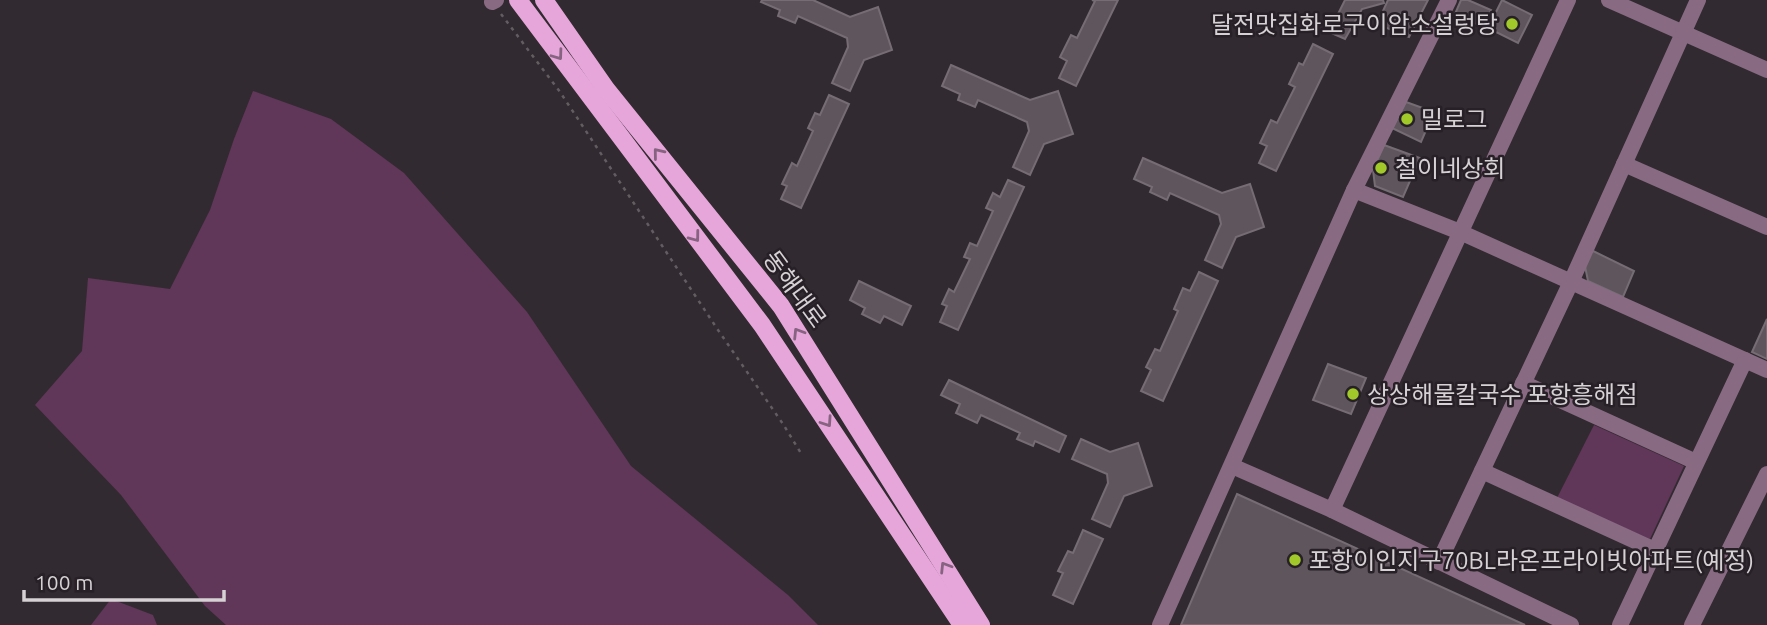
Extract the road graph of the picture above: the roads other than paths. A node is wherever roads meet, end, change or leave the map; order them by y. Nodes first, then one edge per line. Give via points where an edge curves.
1 (518, 0) edge
2 (544, 0) edge
3 (1449, 0) edge
4 (1568, 0) edge
5 (1609, 0) edge
6 (1698, 0) edge
7 (1684, 31) junction
8 (1767, 70) edge
9 (1624, 164) junction
10 (1354, 190) junction
11 (1767, 227) edge
12 (1460, 232) junction
13 (1571, 282) junction
14 (1745, 360) junction
15 (1767, 370) edge
16 (1523, 383) junction
17 (1696, 462) junction
18 (1232, 466) junction
19 (1482, 471) junction
20 (1767, 474) edge
21 (1332, 510) junction
22 (1655, 550) junction
23 (1439, 562) junction
24 (962, 625) edge
25 (981, 625) edge
26 (1160, 625) edge
27 (1571, 625) edge
28 (1620, 625) edge
29 (1692, 625) edge

1 -> 24 main road via 762,325
25 -> 2 main road, 동해대로 via 781,306 606,89
3 - 10 street
4 - 12 street
5 - 7 street
6 - 7 street
7 - 8 street
7 - 9 street
9 - 11 street
9 - 13 street
10 - 12 street
10 - 18 street
12 - 13 street
12 - 21 street
13 - 14 street
13 - 16 street
14 - 15 street
14 - 17 street
16 - 17 street
16 - 19 street
17 - 22 street
18 - 21 street
18 - 26 street
19 - 22 street
19 - 23 street
20 - 29 street
21 - 23 street
22 - 28 street
23 - 27 street

